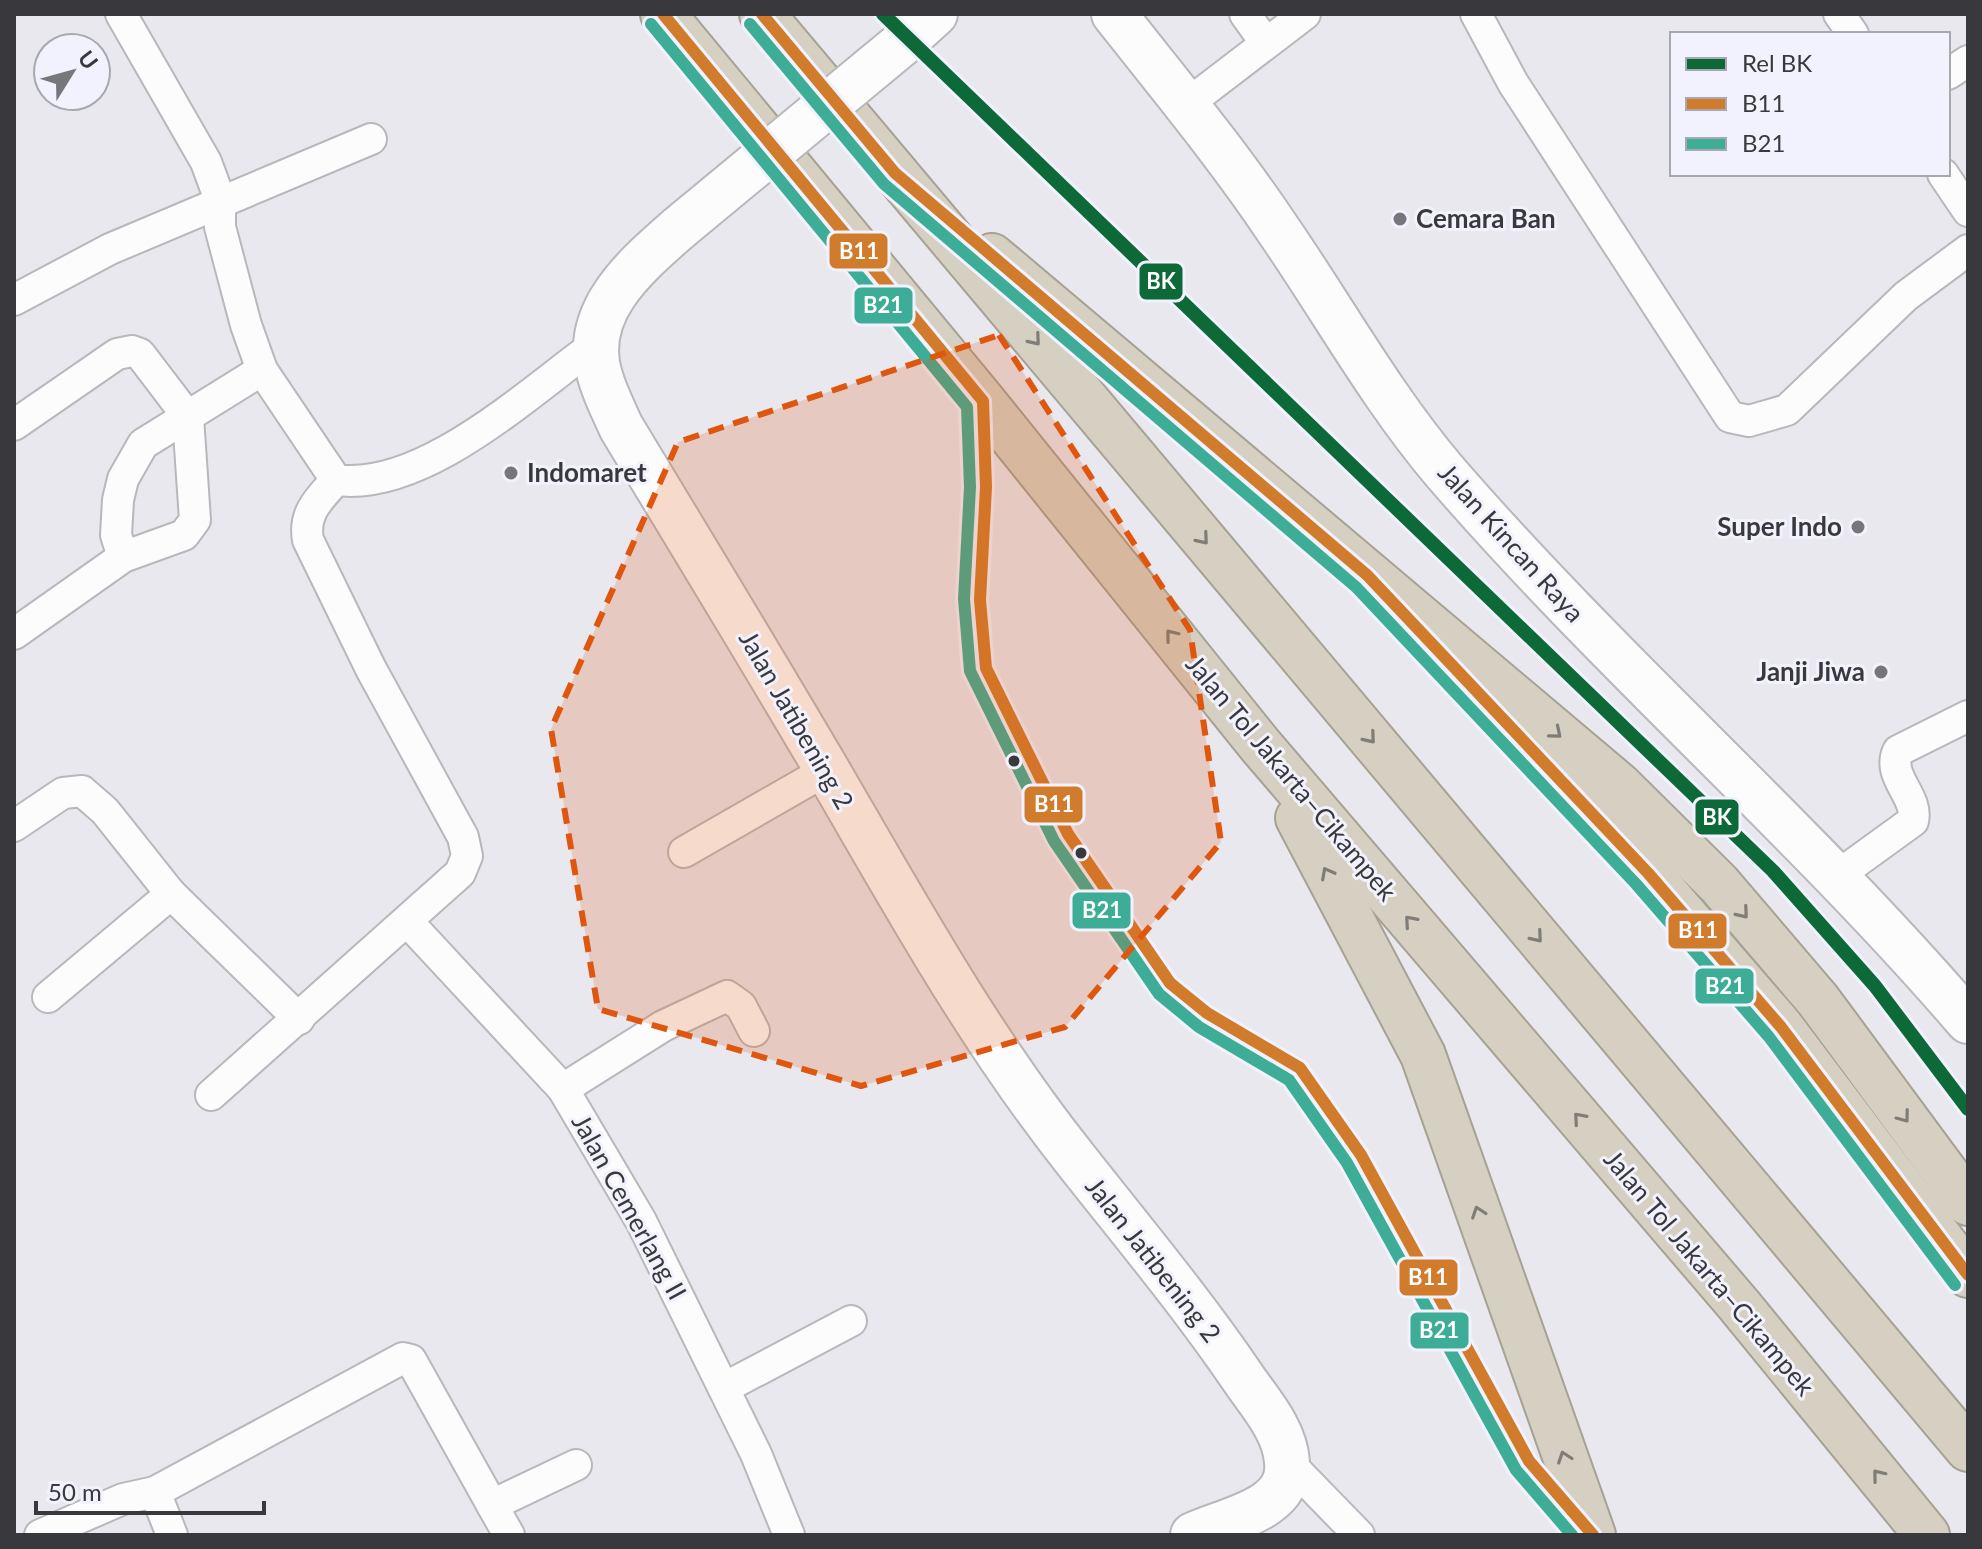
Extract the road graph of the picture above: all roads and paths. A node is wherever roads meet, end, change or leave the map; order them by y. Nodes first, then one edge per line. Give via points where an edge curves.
1 (121, 14) edge
2 (663, 14) edge
3 (762, 14) edge
4 (935, 14) edge
5 (1114, 14) edge
6 (1245, 14) edge
7 (1305, 14) edge
8 (1476, 14) edge
9 (1839, 14) edge
10 (1852, 32) edge
11 (1265, 42) junction
12 (1968, 61) edge
13 (1950, 73) edge
14 (1186, 105) junction
15 (371, 139) dead end
16 (895, 173) junction
17 (1944, 176) edge
18 (220, 200) junction
19 (1968, 211) edge
20 (1968, 250) edge
21 (14, 300) edge
22 (596, 344) junction
23 (262, 370) junction
24 (188, 417) junction
25 (14, 425) edge
26 (336, 480) junction
27 (123, 557) junction
28 (1367, 575) junction
29 (14, 634) edge
30 (1968, 716) edge
31 (1260, 745) junction
32 (827, 770) junction
33 (14, 826) edge
34 (684, 852) dead end
35 (1837, 876) junction
36 (171, 894) junction
37 (407, 921) junction
38 (48, 997) dead end
39 (299, 1019) junction
40 (1968, 1021) edge
41 (754, 1031) dead end
42 (563, 1089) junction
43 (211, 1095) dead end
44 (1968, 1203) edge
45 (1968, 1275) edge
46 (851, 1321) dead end
47 (724, 1388) junction
48 (1968, 1449) edge
49 (576, 1465) dead end
50 (1288, 1470) junction
51 (155, 1492) junction
52 (492, 1505) junction
53 (40, 1535) edge
54 (172, 1535) edge
55 (509, 1535) edge
56 (788, 1535) edge
57 (1193, 1535) edge
58 (1359, 1535) edge
59 (1593, 1535) edge
60 (1927, 1535) edge

1 - 18 street via 206,162
31 -> 2 highway, Jalan Tol Jakarta–Cikampek
3 - 16 highway
4 - 22 main road, Jalan Jatibening 2, bridge via 679,228 616,289
5 - 14 main road, Jalan Kincan Raya
6 - 11 street
7 - 11 street
8 - 20 street via 1513,83 1730,417 1749,421 1787,410 1906,296
9 - 10 street
11 - 14 street
12 - 13 street
14 - 35 main road, Jalan Kincan Raya via 1444,471 1609,651
15 - 18 street
16 - 28 highway
16 -> 48 highway
17 - 19 street
18 - 21 street
18 - 23 street via 220,227
22 - 26 street via 437,459 391,477 358,483
22 - 32 main road, Jalan Jatibening 2 via 599,374 621,427
23 - 24 street
23 - 26 street
24 - 25 street via 140,354 132,351 117,354
24 - 27 street via 143,444 123,479 116,535
24 - 27 street via 194,525 184,535
26 - 37 street via 305,522 308,540 463,837 467,856 460,873
27 - 29 street
28 -> 44 highway via 1619,785 1719,884 1818,1000
28 - 45 highway via 1648,873 1781,1027
30 - 35 street via 1898,751 1896,772 1915,813 1913,821
59 -> 31 highway via 1423,1055
60 -> 31 highway, Jalan Tol Jakarta–Cikampek via 1739,1305
32 - 34 street
32 - 50 main road, Jalan Jatibening 2 via 891,885 971,1011 1069,1152 1160,1264 1274,1423
33 - 36 street via 63,793 82,791 105,811
35 - 40 main road, Jalan Kincan Raya
36 - 38 street
36 - 39 street
37 - 39 street
37 - 42 street, Jalan Cemerlang II
39 - 43 street
41 - 42 street via 741,1006 727,996 663,1026
42 - 47 street, Jalan Cemerlang II via 641,1221
46 - 47 street
47 - 56 street, Jalan Cemerlang II
49 - 52 street
50 - 57 main road via 1276,1496 1257,1510
50 - 58 street
51 - 52 street via 403,1358 411,1360
51 - 53 street via 123,1499
51 - 54 street
52 - 55 street

